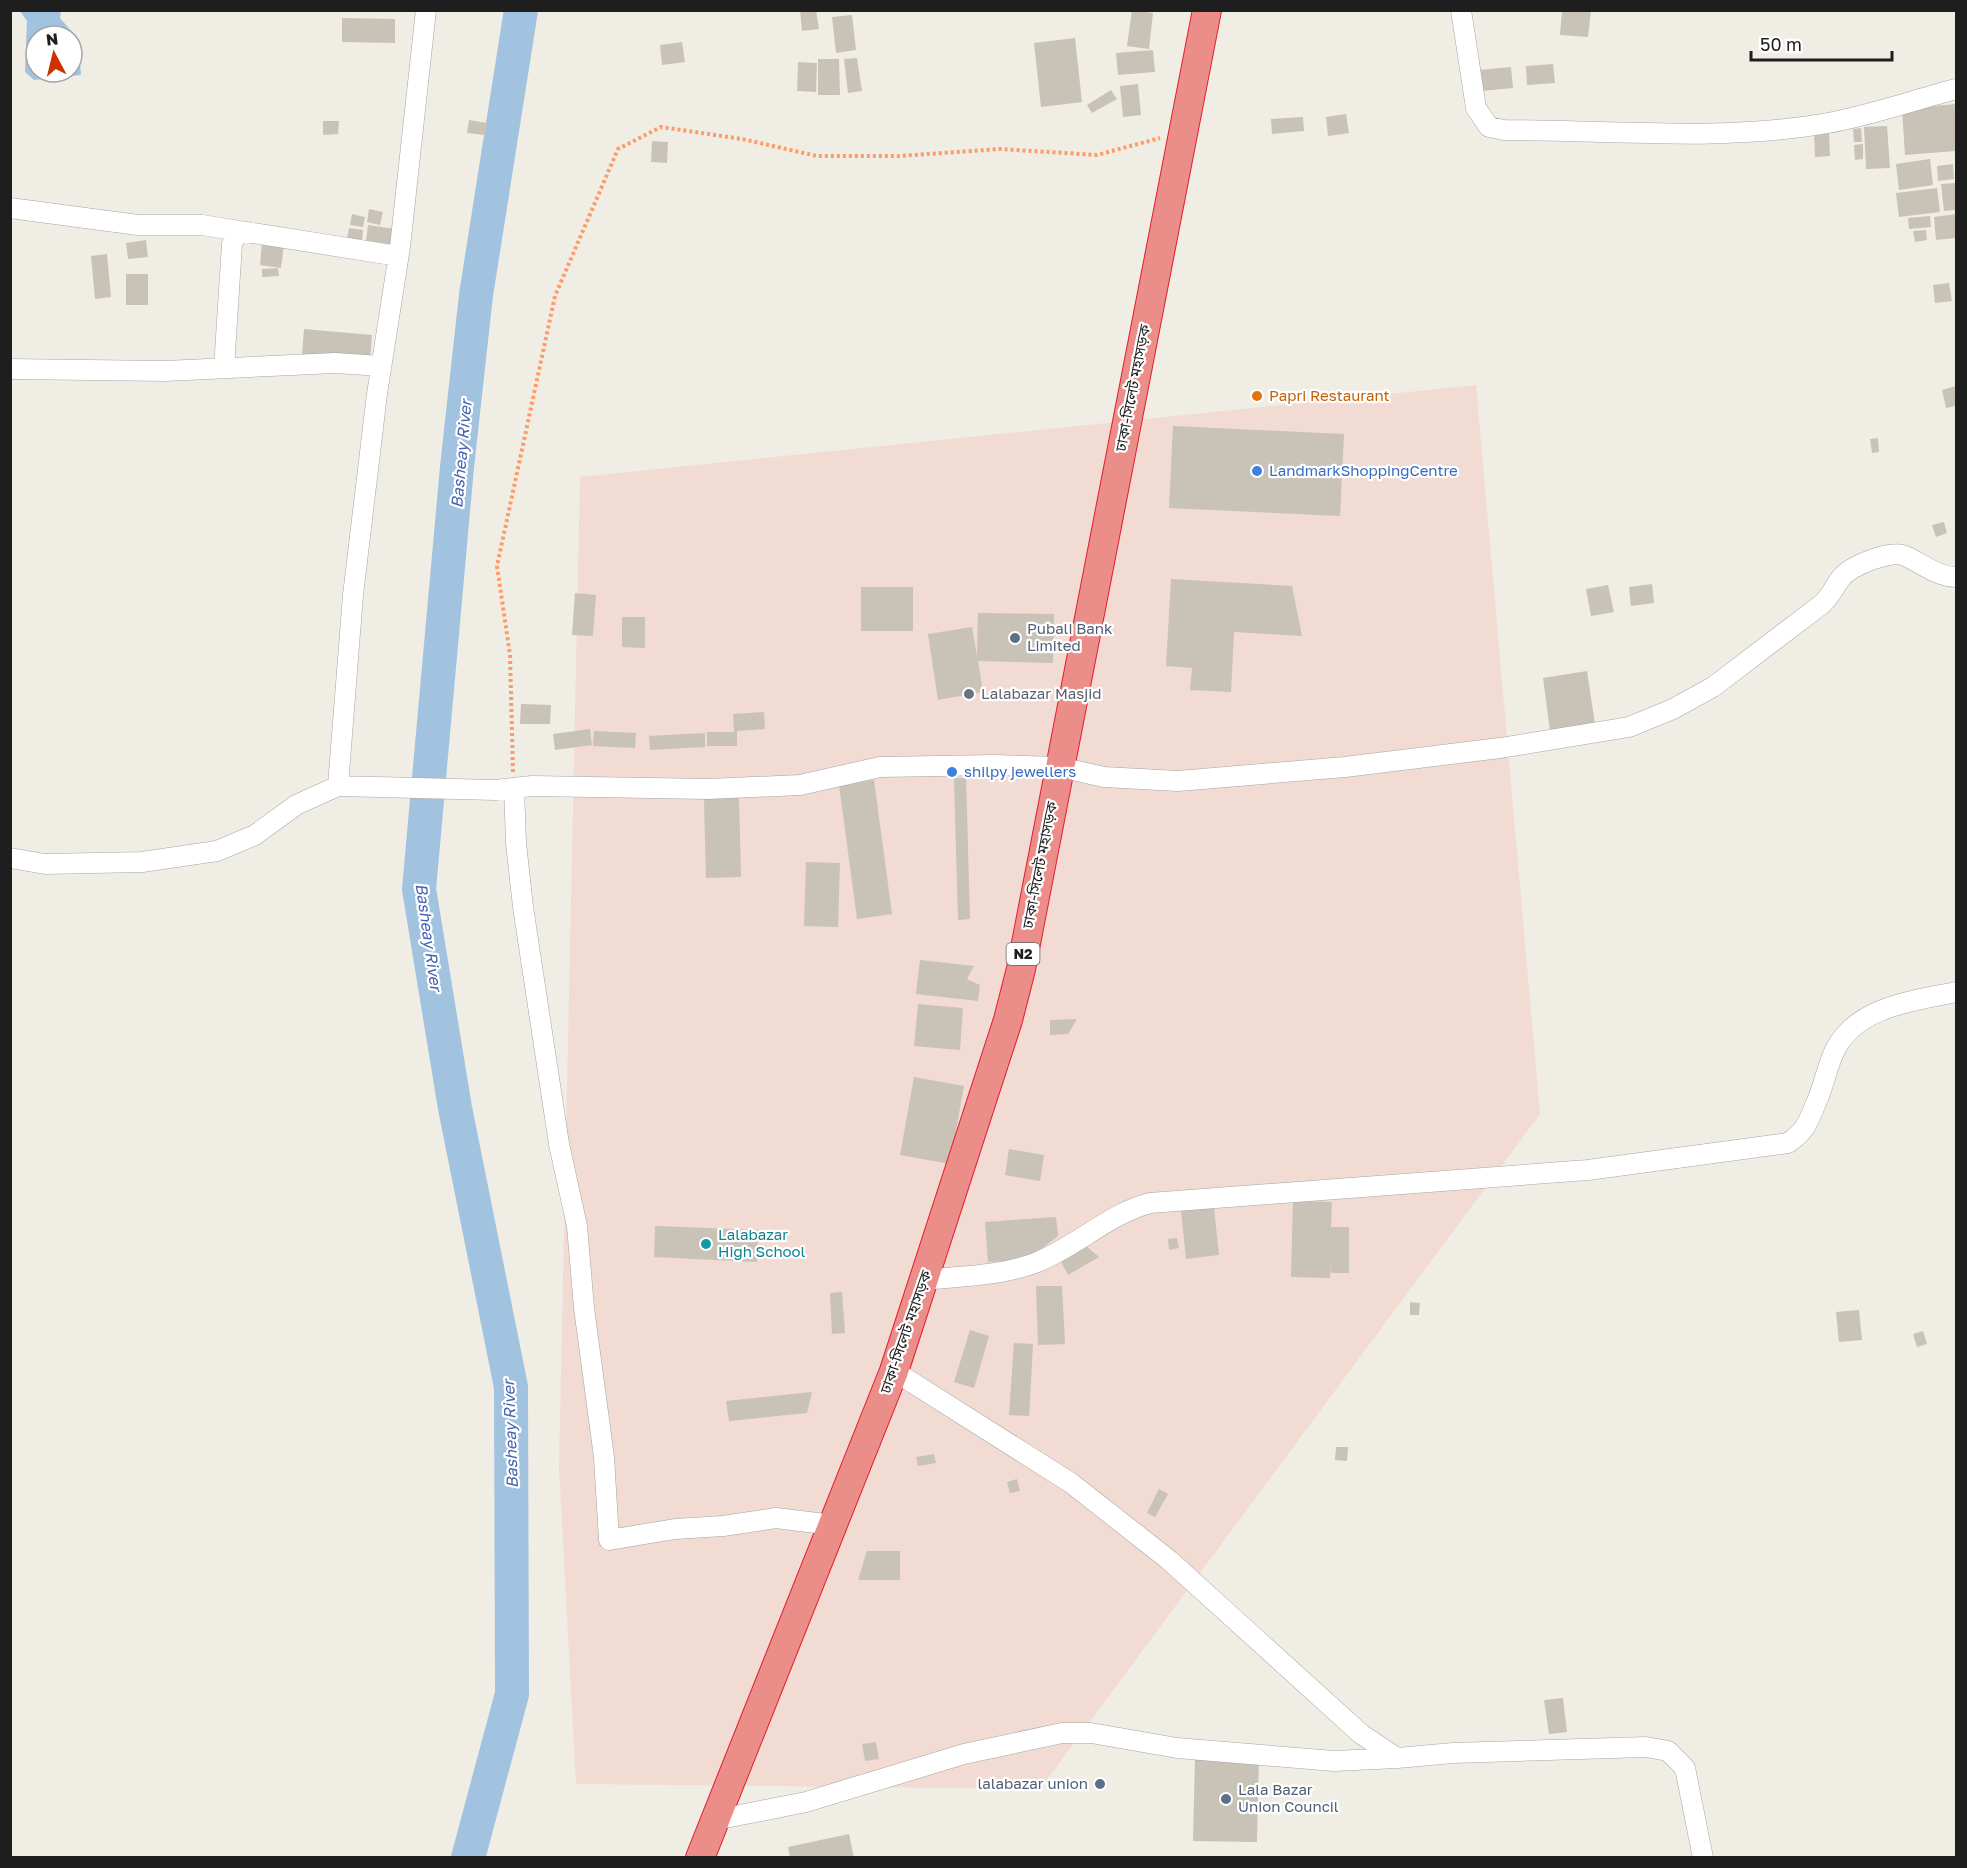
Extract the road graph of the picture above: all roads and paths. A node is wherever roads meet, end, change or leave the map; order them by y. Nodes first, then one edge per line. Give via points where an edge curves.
1 (426, 10) edge
2 (1207, 10) edge
3 (1461, 10) edge
4 (1956, 89) edge
5 (1184, 131) junction
6 (10, 208) edge
7 (248, 232) junction
8 (398, 256) junction
9 (381, 366) junction
10 (224, 368) junction
11 (10, 369) edge
12 (1956, 577) edge
13 (1059, 767) junction
14 (338, 786) junction
15 (504, 789) junction
16 (10, 858) edge
17 (1956, 992) edge
18 (925, 1280) junction
19 (894, 1371) junction
20 (832, 1525) junction
21 (1397, 1758) junction
22 (715, 1820) junction
23 (700, 1857) edge
24 (1703, 1857) edge

1 - 8 street
2 - 5 highway, ঢাকা-সিলেট মহাসড়ক / N2
3 - 4 street via 1476,108 1489,127 1504,130 1711,134 1756,131 1829,123
5 - 13 highway, ঢাকা-সিলেট মহাসড়ক / N2
5 - 15 path via 1098,155 1000,149 898,156 818,156 662,127 618,149 555,296 497,566 510,655
6 - 7 street via 138,225 202,225
7 - 8 street
7 - 10 street via 237,234 232,244
8 - 9 street
9 - 10 street via 335,363
9 - 14 street via 353,595
10 - 11 street
12 - 13 street via 1943,575 1903,555 1880,556 1842,576 1835,592 1822,604 1713,687 1629,727 1404,761 1178,781 1104,777
13 - 15 street via 880,766 788,786
13 - 18 highway, ঢাকা-সিলেট মহাসড়ক / N2 via 1008,1020
14 - 15 street
14 - 16 street via 296,805 255,835 217,851 132,862 45,864
15 - 20 street via 516,843 559,1144 577,1226 604,1457 609,1540 776,1518
17 - 18 street via 1908,1002 1865,1017 1848,1032 1835,1050 1803,1133 1788,1143 1588,1170 1150,1203 1126,1209 1035,1263 991,1274
18 - 19 highway, ঢাকা-সিলেট মহাসড়ক / N2
19 - 20 highway, ঢাকা-সিলেট মহাসড়ক / N2
19 - 21 street via 1071,1483 1169,1560 1361,1734
20 - 22 highway, ঢাকা-সিলেট মহাসড়ক / N2
21 - 22 street via 1334,1761 1177,1748 1091,1733 1062,1733 964,1754 806,1802
21 - 24 street via 1635,1747 1668,1751 1685,1768
22 - 23 highway, ঢাকা-সিলেট মহাসড়ক / N2

